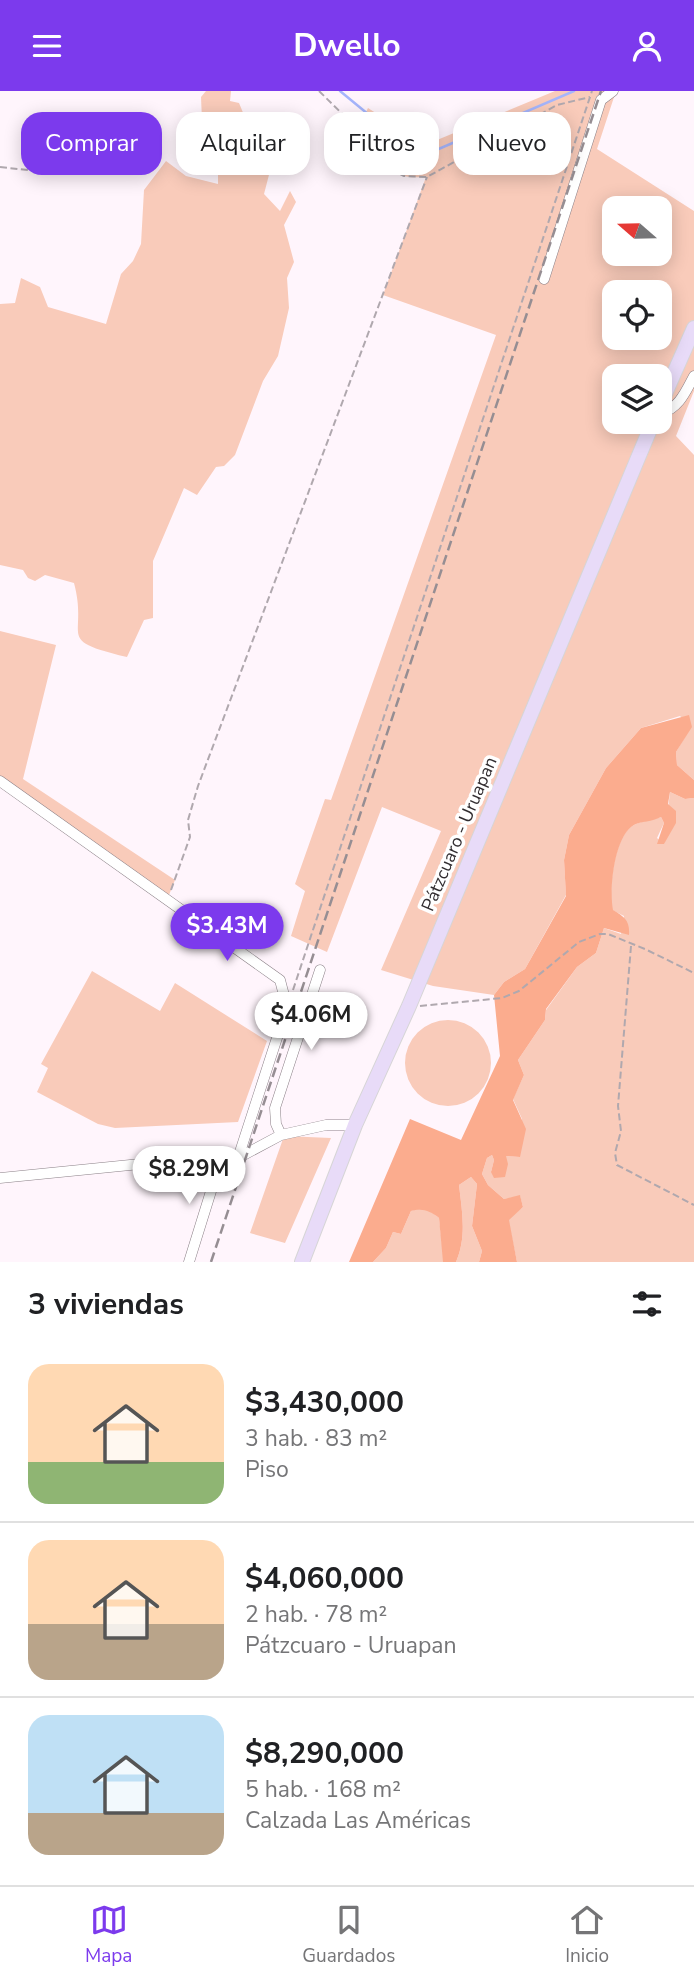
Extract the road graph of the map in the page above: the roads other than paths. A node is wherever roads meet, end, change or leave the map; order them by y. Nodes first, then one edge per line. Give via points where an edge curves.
1 (613, 91) edge
2 (544, 279) dead end
3 (694, 328) edge
4 (694, 376) edge
5 (672, 378) edge
6 (672, 409) edge
7 (648, 434) edge
8 (0, 781) edge
9 (320, 970) dead end
10 (355, 1125) junction
11 (281, 1135) junction
12 (238, 1158) junction
13 (221, 1159) junction
14 (0, 1178) edge
15 (189, 1262) edge
16 (302, 1262) edge

1 - 2 street via 601,100
3 - 5 main road
4 - 6 street
7 - 10 main road, Pátzcuaro - Uruapan
8 - 12 street via 279,980 287,1007
9 - 11 street via 275,1108
10 - 11 street via 326,1125
10 - 16 main road, Pátzcuaro - Uruapan
11 - 12 street
12 - 13 street
13 - 14 street
13 - 15 street

